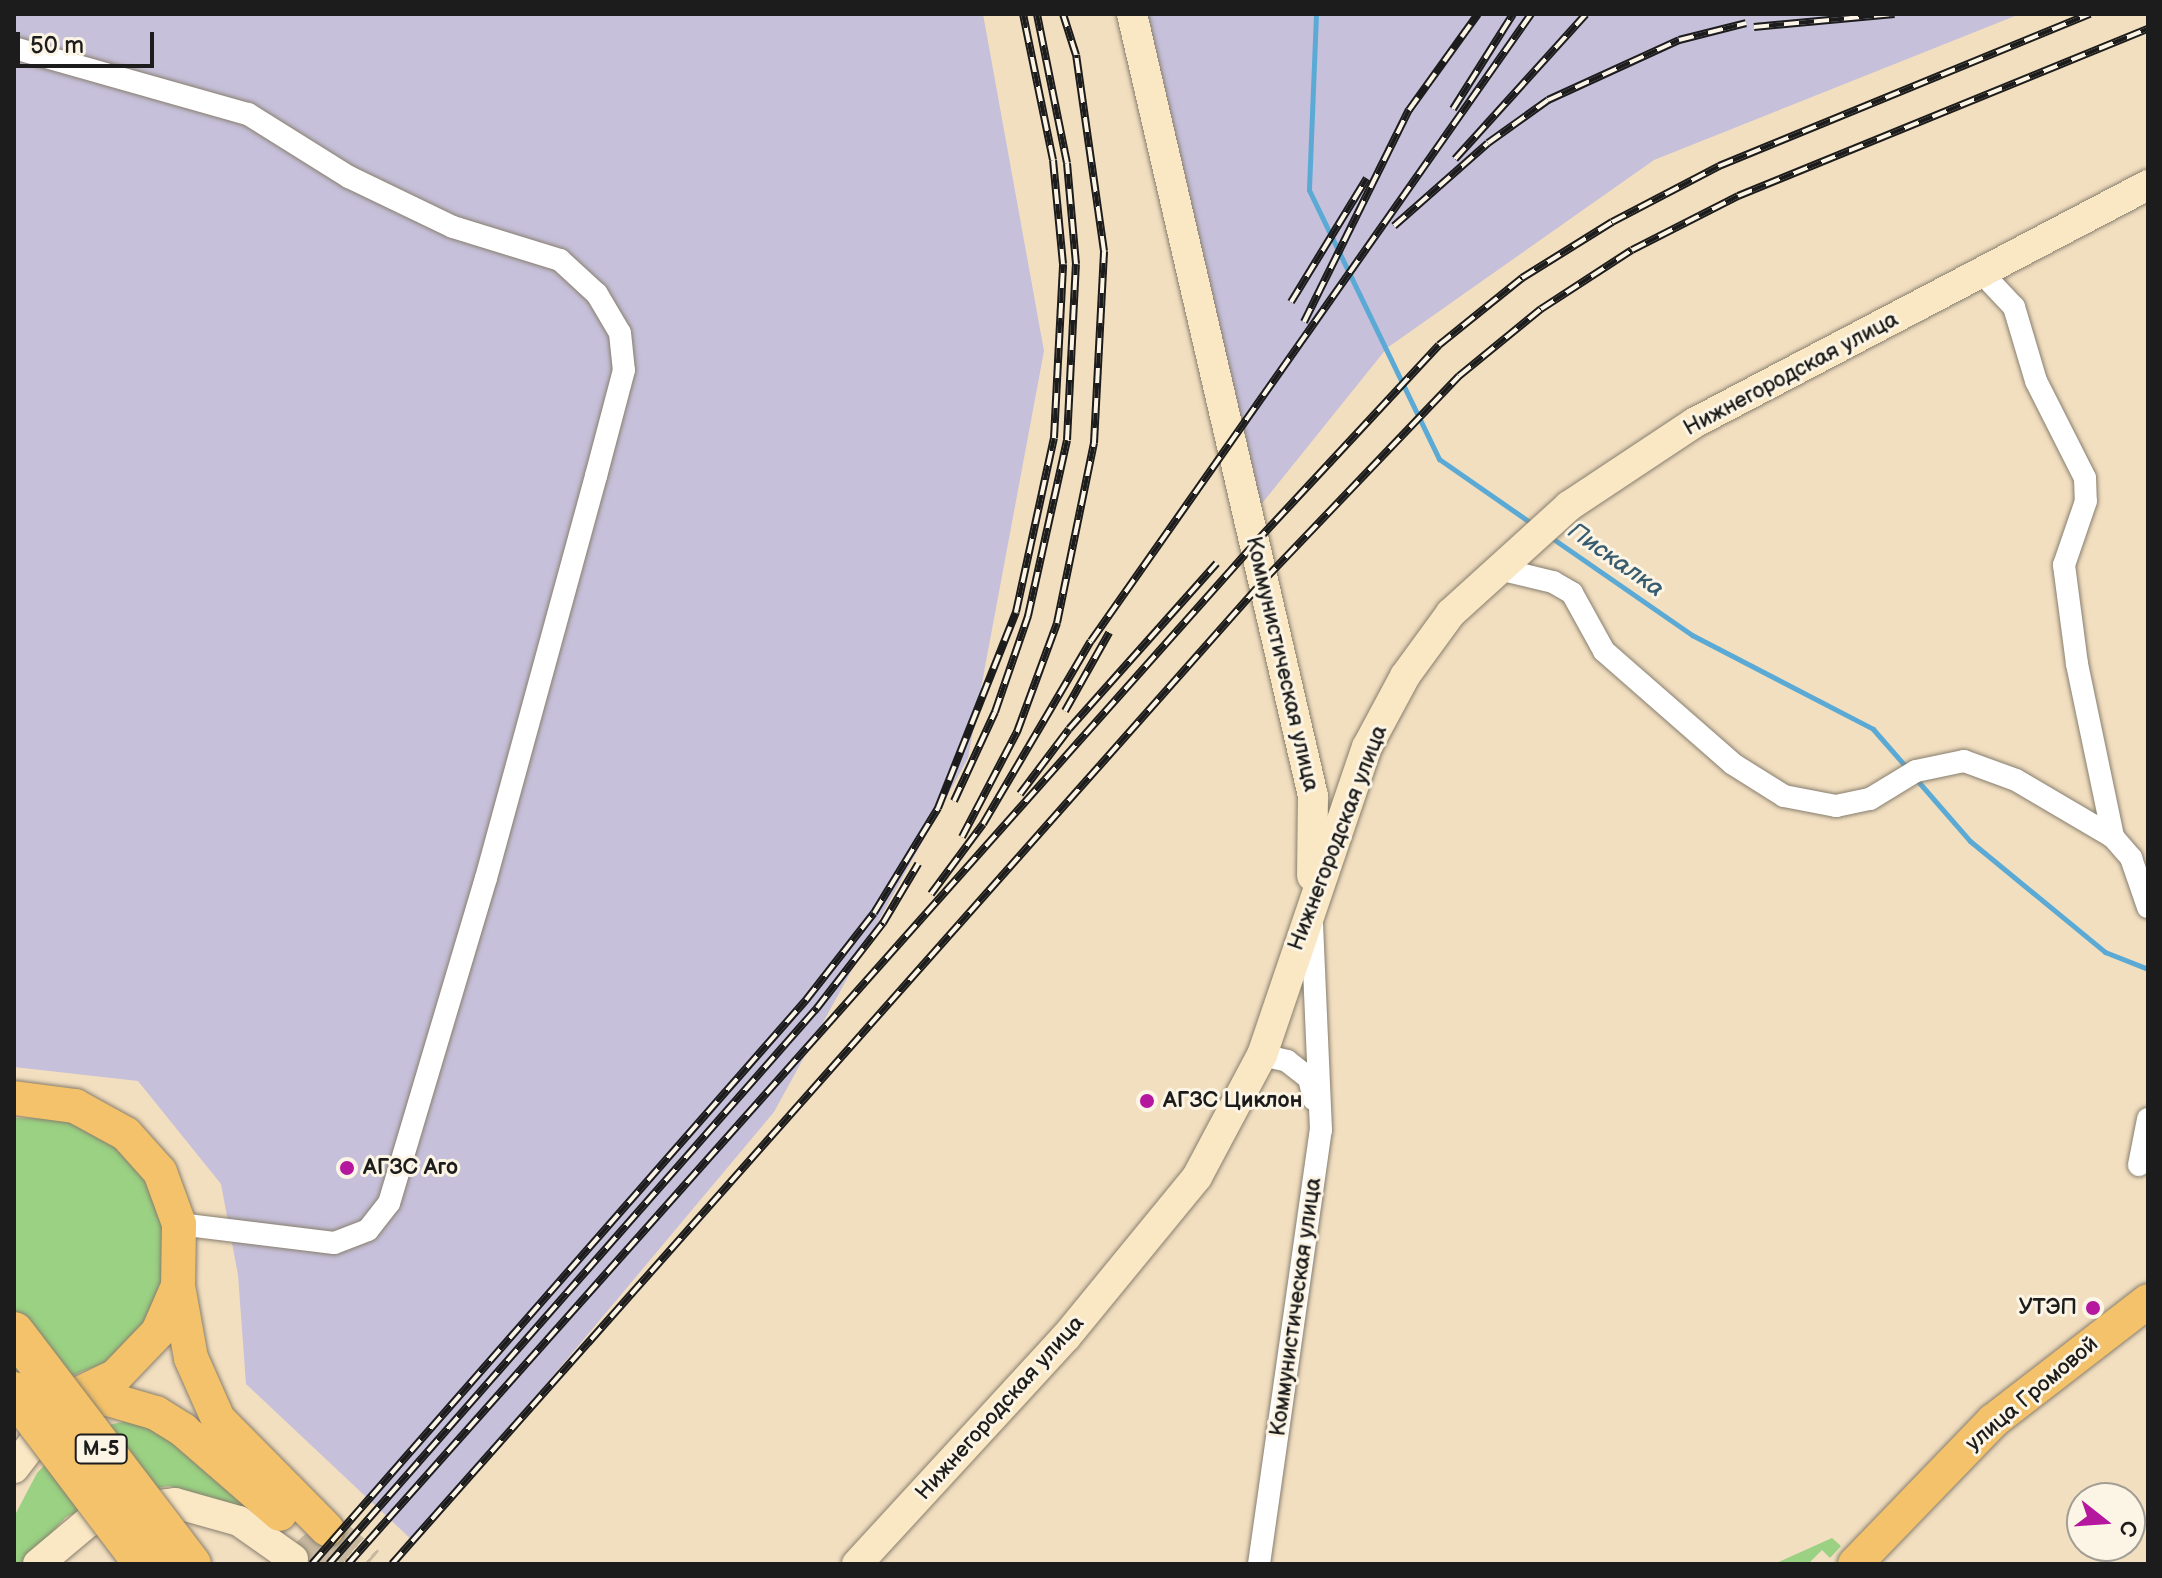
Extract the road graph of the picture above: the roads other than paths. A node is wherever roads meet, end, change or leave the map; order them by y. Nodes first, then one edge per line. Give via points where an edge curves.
1 (1132, 14) edge
2 (14, 48) edge
3 (2148, 185) edge
4 (1981, 272) junction
5 (1499, 569) junction
6 (2113, 837) junction
7 (1311, 898) junction
8 (2148, 907) edge
9 (1262, 1055) junction
10 (14, 1098) edge
11 (2148, 1119) edge
12 (1321, 1130) junction
13 (2139, 1165) dead end
14 (179, 1224) junction
15 (178, 1286) junction
16 (2148, 1301) edge
17 (14, 1332) edge
18 (14, 1392) edge
19 (70, 1398) junction
20 (14, 1400) edge
21 (14, 1468) edge
22 (308, 1541) junction
23 (38, 1564) edge
24 (144, 1564) edge
25 (191, 1564) edge
26 (857, 1564) edge
27 (1259, 1564) edge
28 (1855, 1564) edge

1 - 7 main road, Коммунистическая улица via 1313,796
2 - 14 street via 248,114 349,177 453,227 560,260 597,294 620,333 624,370 596,476 486,878 389,1203 368,1230 334,1243
3 - 4 main road, Нижнегородская улица
4 - 5 main road, Нижнегородская улица via 1694,423 1569,506
4 - 6 street via 2014,307 2036,381 2085,478 2086,501 2064,565 2077,664
5 - 6 street via 1553,582 1572,593 1604,651 1733,764 1784,796 1836,806 1870,799 1916,771 1964,761 2016,780
5 - 7 main road, Нижнегородская улица via 1451,613 1405,676 1367,747
6 - 8 street via 2131,858
7 - 9 main road, Нижнегородская улица
7 - 12 street, Коммунистическая улица
9 - 12 street via 1287,1061 1309,1078
9 - 26 main road, Нижнегородская улица via 1197,1177 1066,1337
10 - 14 main road via 75,1106 126,1134 160,1172
11 - 13 street
12 - 27 street, Коммунистическая улица
14 - 15 main road
15 - 19 main road via 158,1332 116,1376
15 - 22 main road via 191,1358 218,1419
16 - 28 main road, улица Громовой via 1993,1421
17 - 25 highway, М-5, bridge
18 - 24 highway, М-5, bridge
19 - 20 main road
19 - 21 main road
19 - 22 main road via 108,1399 156,1413 232,1470
22 - 23 main road via 175,1503 127,1509 88,1522

